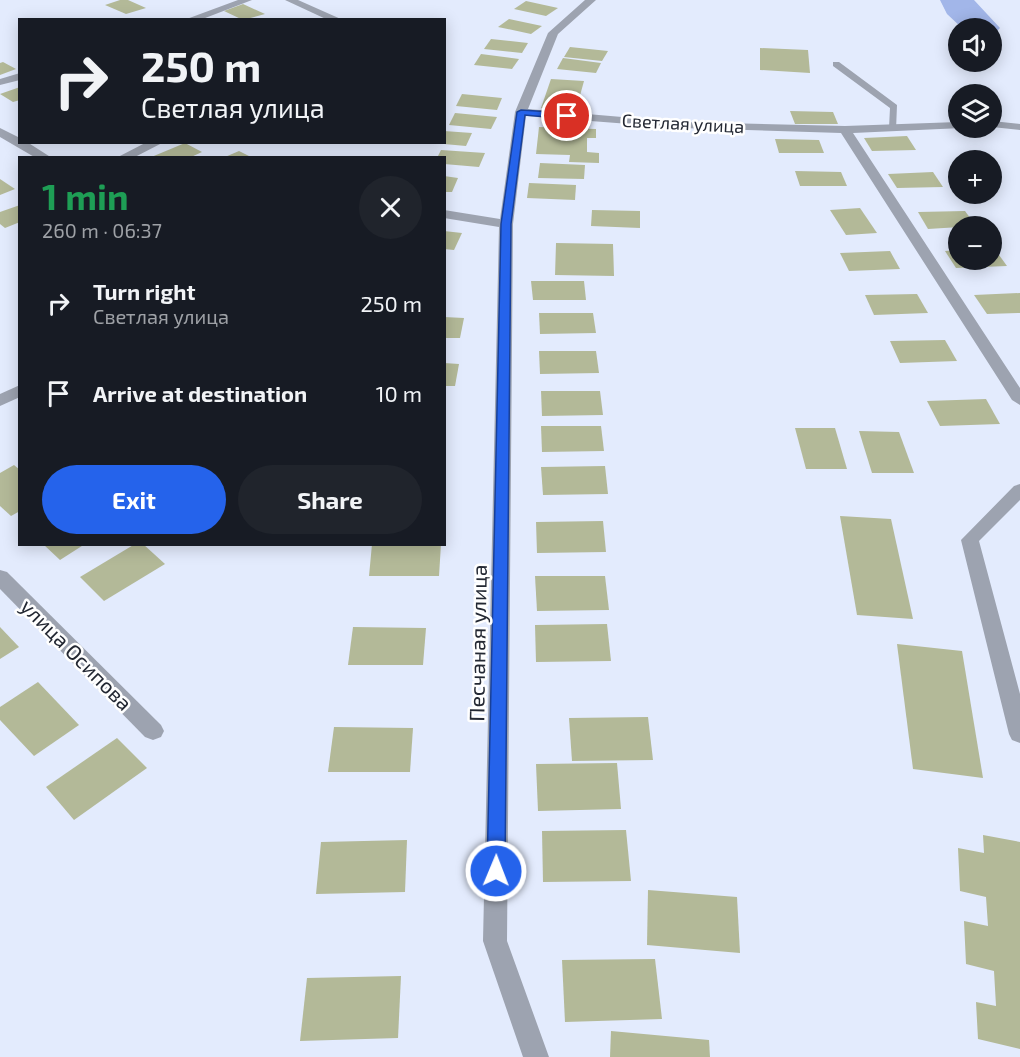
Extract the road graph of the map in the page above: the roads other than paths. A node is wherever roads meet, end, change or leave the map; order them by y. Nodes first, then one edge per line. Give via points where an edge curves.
1 (247, 0) edge
2 (290, 0) edge
3 (591, 0) edge
4 (195, 18) edge
5 (334, 18) edge
6 (836, 64) dead end
7 (18, 77) edge
8 (0, 82) edge
9 (521, 112) junction
10 (1002, 124) edge
11 (948, 125) edge
12 (1020, 127) edge
13 (893, 128) junction
14 (845, 130) junction
15 (0, 132) edge
16 (18, 142) edge
17 (21, 144) edge
18 (154, 144) edge
19 (42, 156) edge
20 (126, 156) edge
21 (446, 214) edge
22 (506, 224) junction
23 (18, 391) edge
24 (1020, 400) edge
25 (0, 401) edge
26 (1020, 490) edge
27 (0, 577) edge
28 (153, 731) dead end
29 (1020, 734) edge
30 (536, 1057) edge

1 - 4 street
2 - 5 street
3 - 9 street, Песчаная улица via 553,33
6 - 13 lane via 894,106
7 - 8 street
9 - 14 street, Светлая улица via 681,125
9 - 22 street, Песчаная улица
10 - 12 street
11 - 13 street, Светлая улица
13 - 14 street, Светлая улица
14 - 24 street
15 - 16 street
17 - 19 street
18 - 20 street
21 - 22 street
22 - 30 street, Песчаная улица via 495,941
23 - 25 street
26 - 29 street via 969,540
27 - 28 street, улица Осипова

